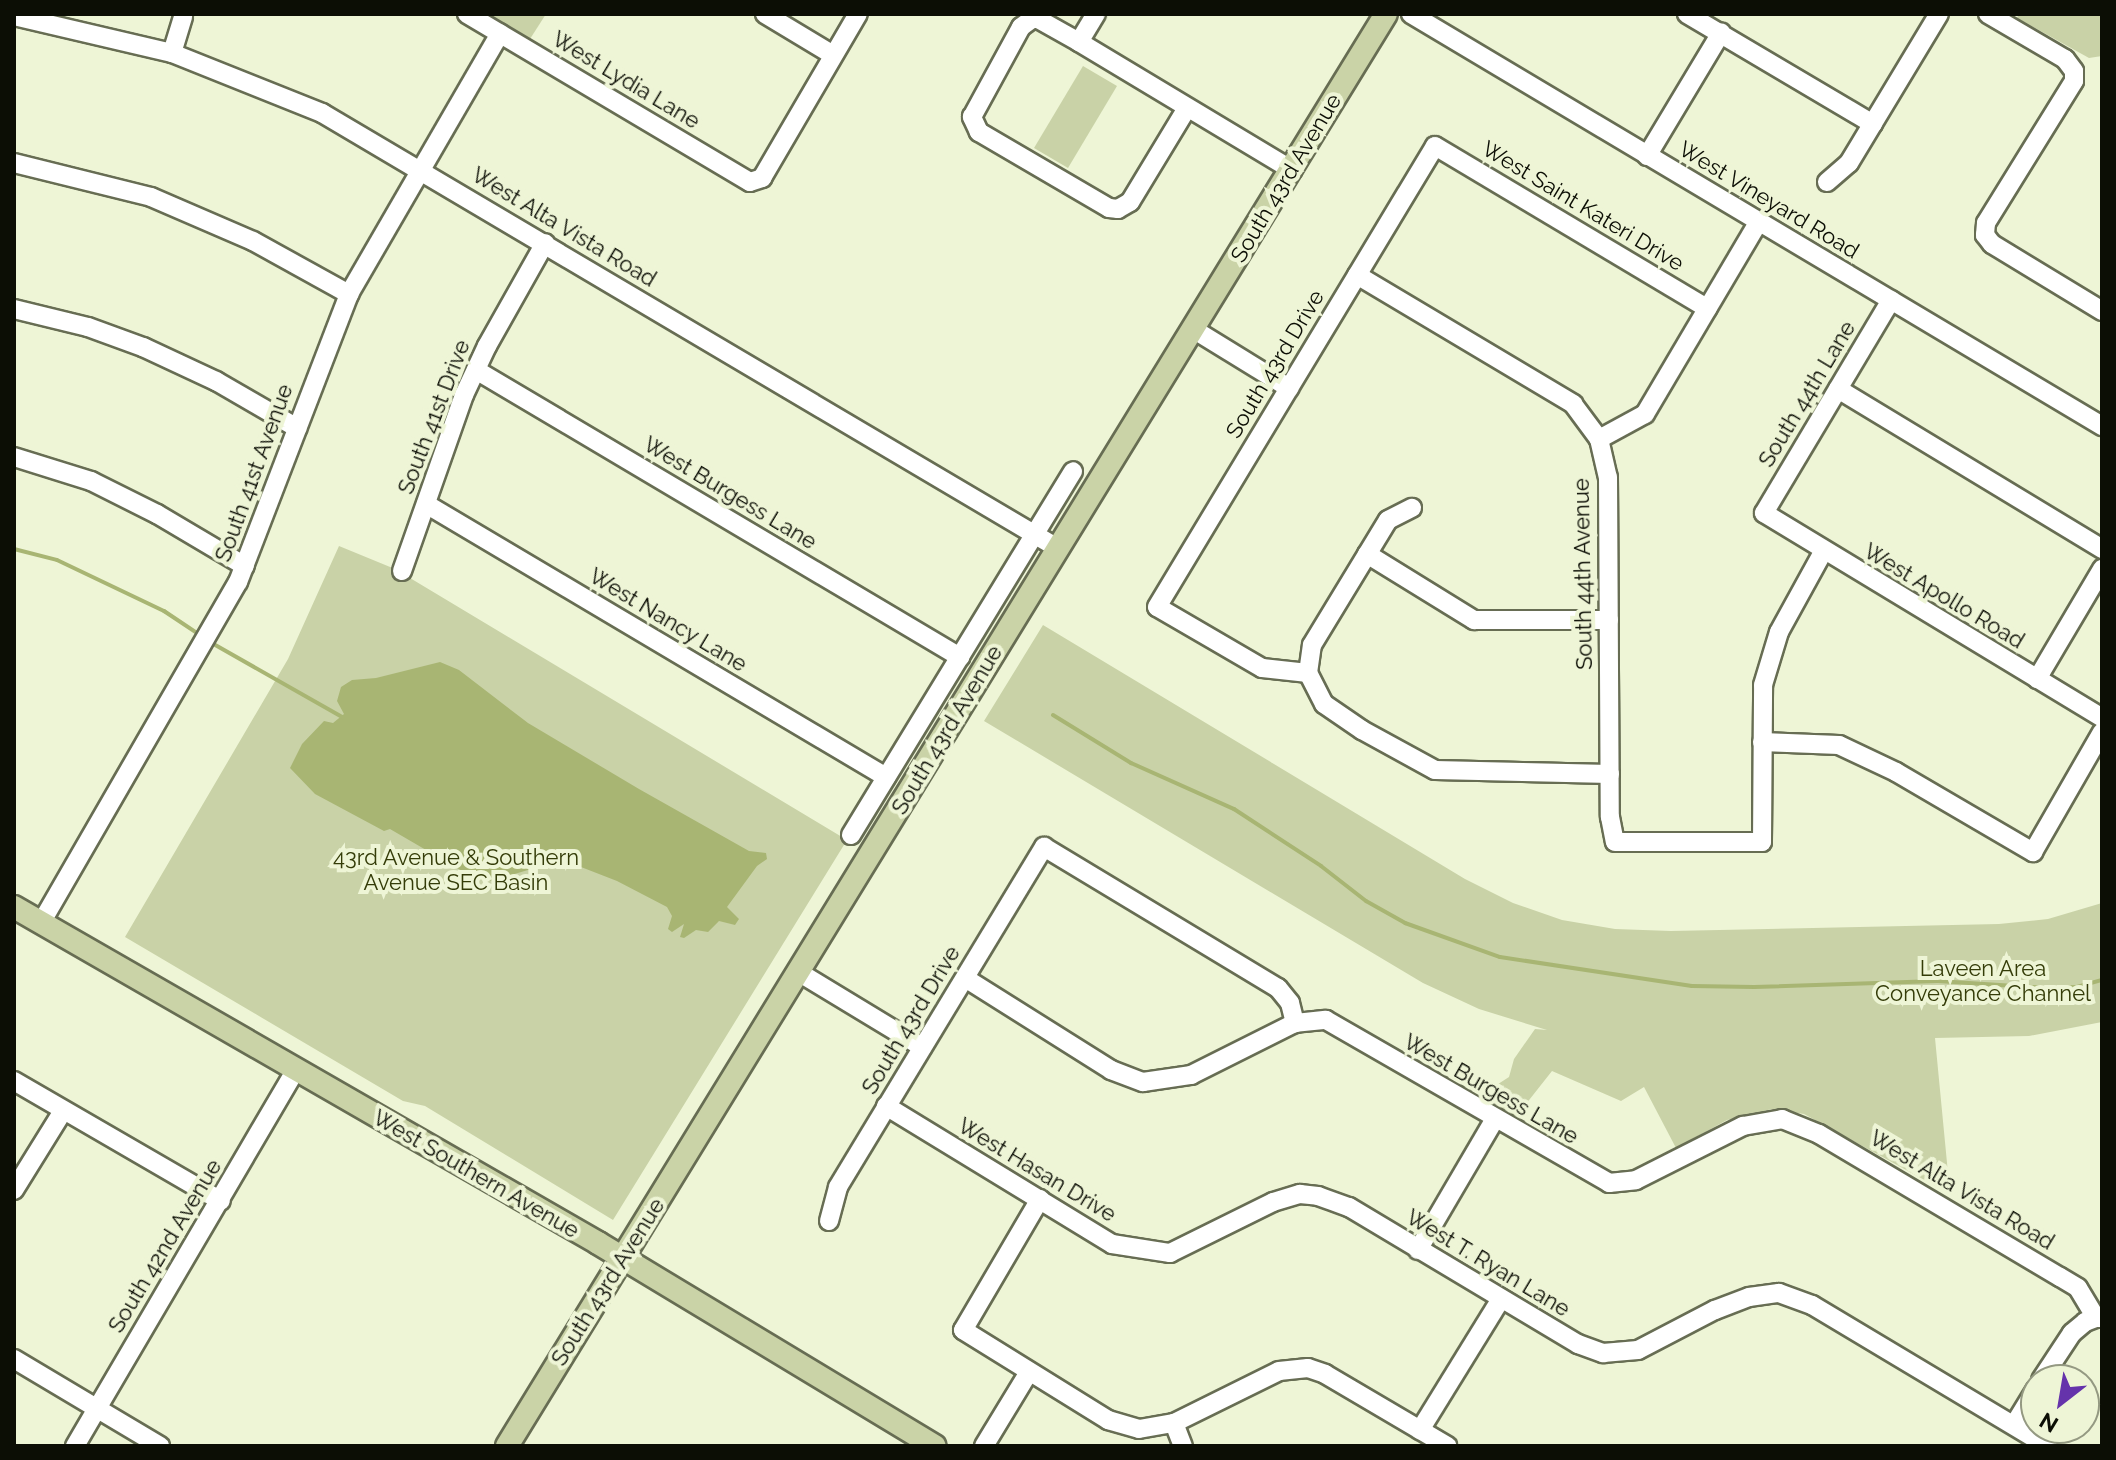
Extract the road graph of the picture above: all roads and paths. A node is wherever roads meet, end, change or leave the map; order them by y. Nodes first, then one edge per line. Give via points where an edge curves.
1 (467, 14) edge
2 (765, 14) edge
3 (858, 14) edge
4 (1096, 14) edge
5 (1386, 14) edge
6 (1411, 14) edge
7 (1687, 14) edge
8 (1939, 14) edge
9 (1988, 14) edge
10 (14, 16) edge
11 (183, 17) dead end
12 (1721, 33) junction
13 (500, 34) junction
14 (1079, 42) junction
15 (172, 53) junction
16 (833, 55) junction
17 (1187, 108) junction
18 (1873, 124) junction
19 (1435, 146) joint
20 (1647, 156) junction
21 (14, 163) edge
22 (420, 168) junction
23 (1292, 170) junction
24 (1827, 182) dead end
25 (1759, 221) junction
26 (545, 243) junction
27 (1357, 275) junction
28 (349, 294) junction
29 (1891, 300) junction
30 (1707, 308) junction
31 (14, 309) edge
32 (2102, 311) edge
33 (1193, 329) junction
34 (476, 370) junction
35 (1289, 388) junction
36 (1838, 389) junction
37 (2102, 426) edge
38 (297, 428) junction
39 (1599, 439) junction
40 (14, 457) edge
41 (1073, 472) dead end
42 (426, 504) junction
43 (1412, 508) dead end
44 (1764, 513) joint
45 (1035, 535) junction
46 (1059, 549) junction
47 (2102, 549) edge
48 (1823, 552) junction
49 (1367, 554) junction
50 (245, 566) junction
51 (2102, 569) edge
52 (402, 571) dead end
53 (1609, 620) junction
54 (960, 657) junction
55 (1308, 673) junction
56 (2037, 679) junction
57 (2102, 718) edge
58 (2102, 732) edge
59 (1762, 742) junction
60 (1610, 774) junction
61 (886, 777) junction
62 (851, 835) dead end
63 (14, 907) edge
64 (41, 923) junction
65 (800, 973) junction
66 (965, 978) junction
67 (1295, 1023) junction
68 (922, 1047) junction
69 (296, 1070) junction
70 (14, 1081) edge
71 (886, 1106) junction
72 (63, 1111) junction
73 (1495, 1119) junction
74 (1782, 1119) joint
75 (14, 1190) edge
76 (1040, 1199) junction
77 (221, 1201) junction
78 (829, 1221) dead end
79 (1418, 1250) junction
80 (1170, 1253) joint
81 (622, 1258) junction
82 (1501, 1299) junction
83 (2099, 1318) edge
84 (14, 1359) edge
85 (2052, 1364) edge
86 (1029, 1372) junction
87 (97, 1409) junction
88 (2020, 1415) edge
89 (1174, 1423) junction
90 (2014, 1425) junction
91 (1420, 1430) junction
92 (75, 1446) edge
93 (160, 1446) edge
94 (507, 1446) edge
95 (935, 1446) edge
96 (984, 1446) edge
97 (1183, 1446) edge
98 (1447, 1446) edge
99 (2048, 1446) edge

1 - 13 street, West Lydia Lane
2 - 16 street
3 - 16 street
4 - 14 street
5 - 23 main road, South 43rd Avenue
6 - 20 street, West Vineyard Road
7 - 12 street
8 - 18 street
9 - 32 street via 2065,59 2074,81 1986,223 1985,235
10 - 15 street, West Alta Vista Road
11 - 15 street
12 - 18 street
12 - 20 street
13 - 16 street, West Lydia Lane via 750,182 762,178
13 - 22 street, South 41st Avenue
14 - 17 street
14 - 17 street via 1038,19 1026,22 976,106 975,128 1118,209 1130,202
15 - 22 street, West Alta Vista Road via 322,113
17 - 23 street
18 - 24 street via 1849,163
19 - 27 street, South 43rd Drive
19 - 30 street, West Saint Kateri Drive
20 - 25 street, West Vineyard Road
21 - 28 street via 151,197 253,241
22 - 26 street, West Alta Vista Road
22 - 28 street, South 41st Avenue
23 - 33 main road, South 43rd Avenue
25 - 29 street, West Vineyard Road
25 - 30 street
26 - 34 street, South 41st Drive
26 - 45 street, West Alta Vista Road
27 - 35 street, South 43rd Drive
27 - 39 street via 1573,404
28 - 38 street, South 41st Avenue
29 - 36 street, South 44th Lane
29 - 37 street, West Vineyard Road
30 - 39 street via 1645,414
31 - 38 street via 143,347
33 - 35 street
33 - 46 main road, South 43rd Avenue
34 - 42 street, South 41st Drive
34 - 54 street, West Burgess Lane
35 - 55 street, South 43rd Drive via 1157,607 1262,668
36 - 44 street, South 44th Lane
36 - 47 street
38 - 50 street, South 41st Avenue
39 - 53 street, South 44th Avenue via 1608,477
40 - 50 street via 91,481
41 - 45 street, South 43rd Avenue
42 - 52 street, South 41st Drive
42 - 61 street, West Nancy Lane
43 - 49 street via 1388,520
44 - 48 street, West Apollo Road
45 - 46 street, West Alta Vista Road
45 - 54 street, South 43rd Avenue
46 - 65 main road, South 43rd Avenue
48 - 56 street, West Apollo Road
48 - 59 street via 1779,632 1763,685
49 - 53 street via 1474,620
49 - 55 street via 1312,645
50 - 64 street, South 41st Avenue
51 - 56 street
53 - 60 street, South 44th Avenue
54 - 61 street, South 43rd Avenue
55 - 60 street via 1324,704 1435,770
56 - 57 street, West Apollo Road
58 - 59 street via 2033,852 1839,745
59 - 60 street, South 44th Avenue via 1762,842 1615,842
61 - 62 street, South 43rd Avenue
63 - 64 main road, West Southern Avenue
64 - 69 main road, West Southern Avenue
65 - 68 street
65 - 81 main road, South 43rd Avenue
66 - 67 street via 1111,1070 1143,1082 1191,1075
66 - 67 street, South 43rd Drive via 1044,847 1278,988 1290,1003
66 - 68 street, South 43rd Drive
67 - 73 street, West Burgess Lane via 1326,1020
68 - 71 street, South 43rd Drive
69 - 77 street, South 42nd Avenue
69 - 81 main road, West Southern Avenue
70 - 72 street
71 - 76 street, West Hasan Drive
71 - 78 street, South 43rd Drive via 838,1187
72 - 75 street
72 - 77 street
73 - 74 street, West Burgess Lane via 1609,1183 1636,1180 1743,1126
73 - 79 street
74 - 83 street, West Alta Vista Road via 1819,1134 2078,1288
76 - 80 street, West Hasan Drive via 1112,1244
76 - 86 street via 963,1330
77 - 87 street, South 42nd Avenue
79 - 80 street, West T. Ryan Lane via 1349,1207 1300,1194
79 - 82 street, West T. Ryan Lane
81 - 94 main road, South 43rd Avenue
81 - 95 main road, West Southern Avenue
82 - 90 street, West T. Ryan Lane via 1603,1353 1638,1350 1715,1310 1779,1293 1812,1305
82 - 91 street
83 - 85 street via 2072,1333
84 - 87 street
86 - 89 street via 1108,1420 1139,1429
86 - 96 street
87 - 92 street, South 42nd Avenue
87 - 93 street
88 - 90 street
89 - 91 street via 1279,1371 1308,1368
89 - 97 street
90 - 99 street
91 - 98 street

